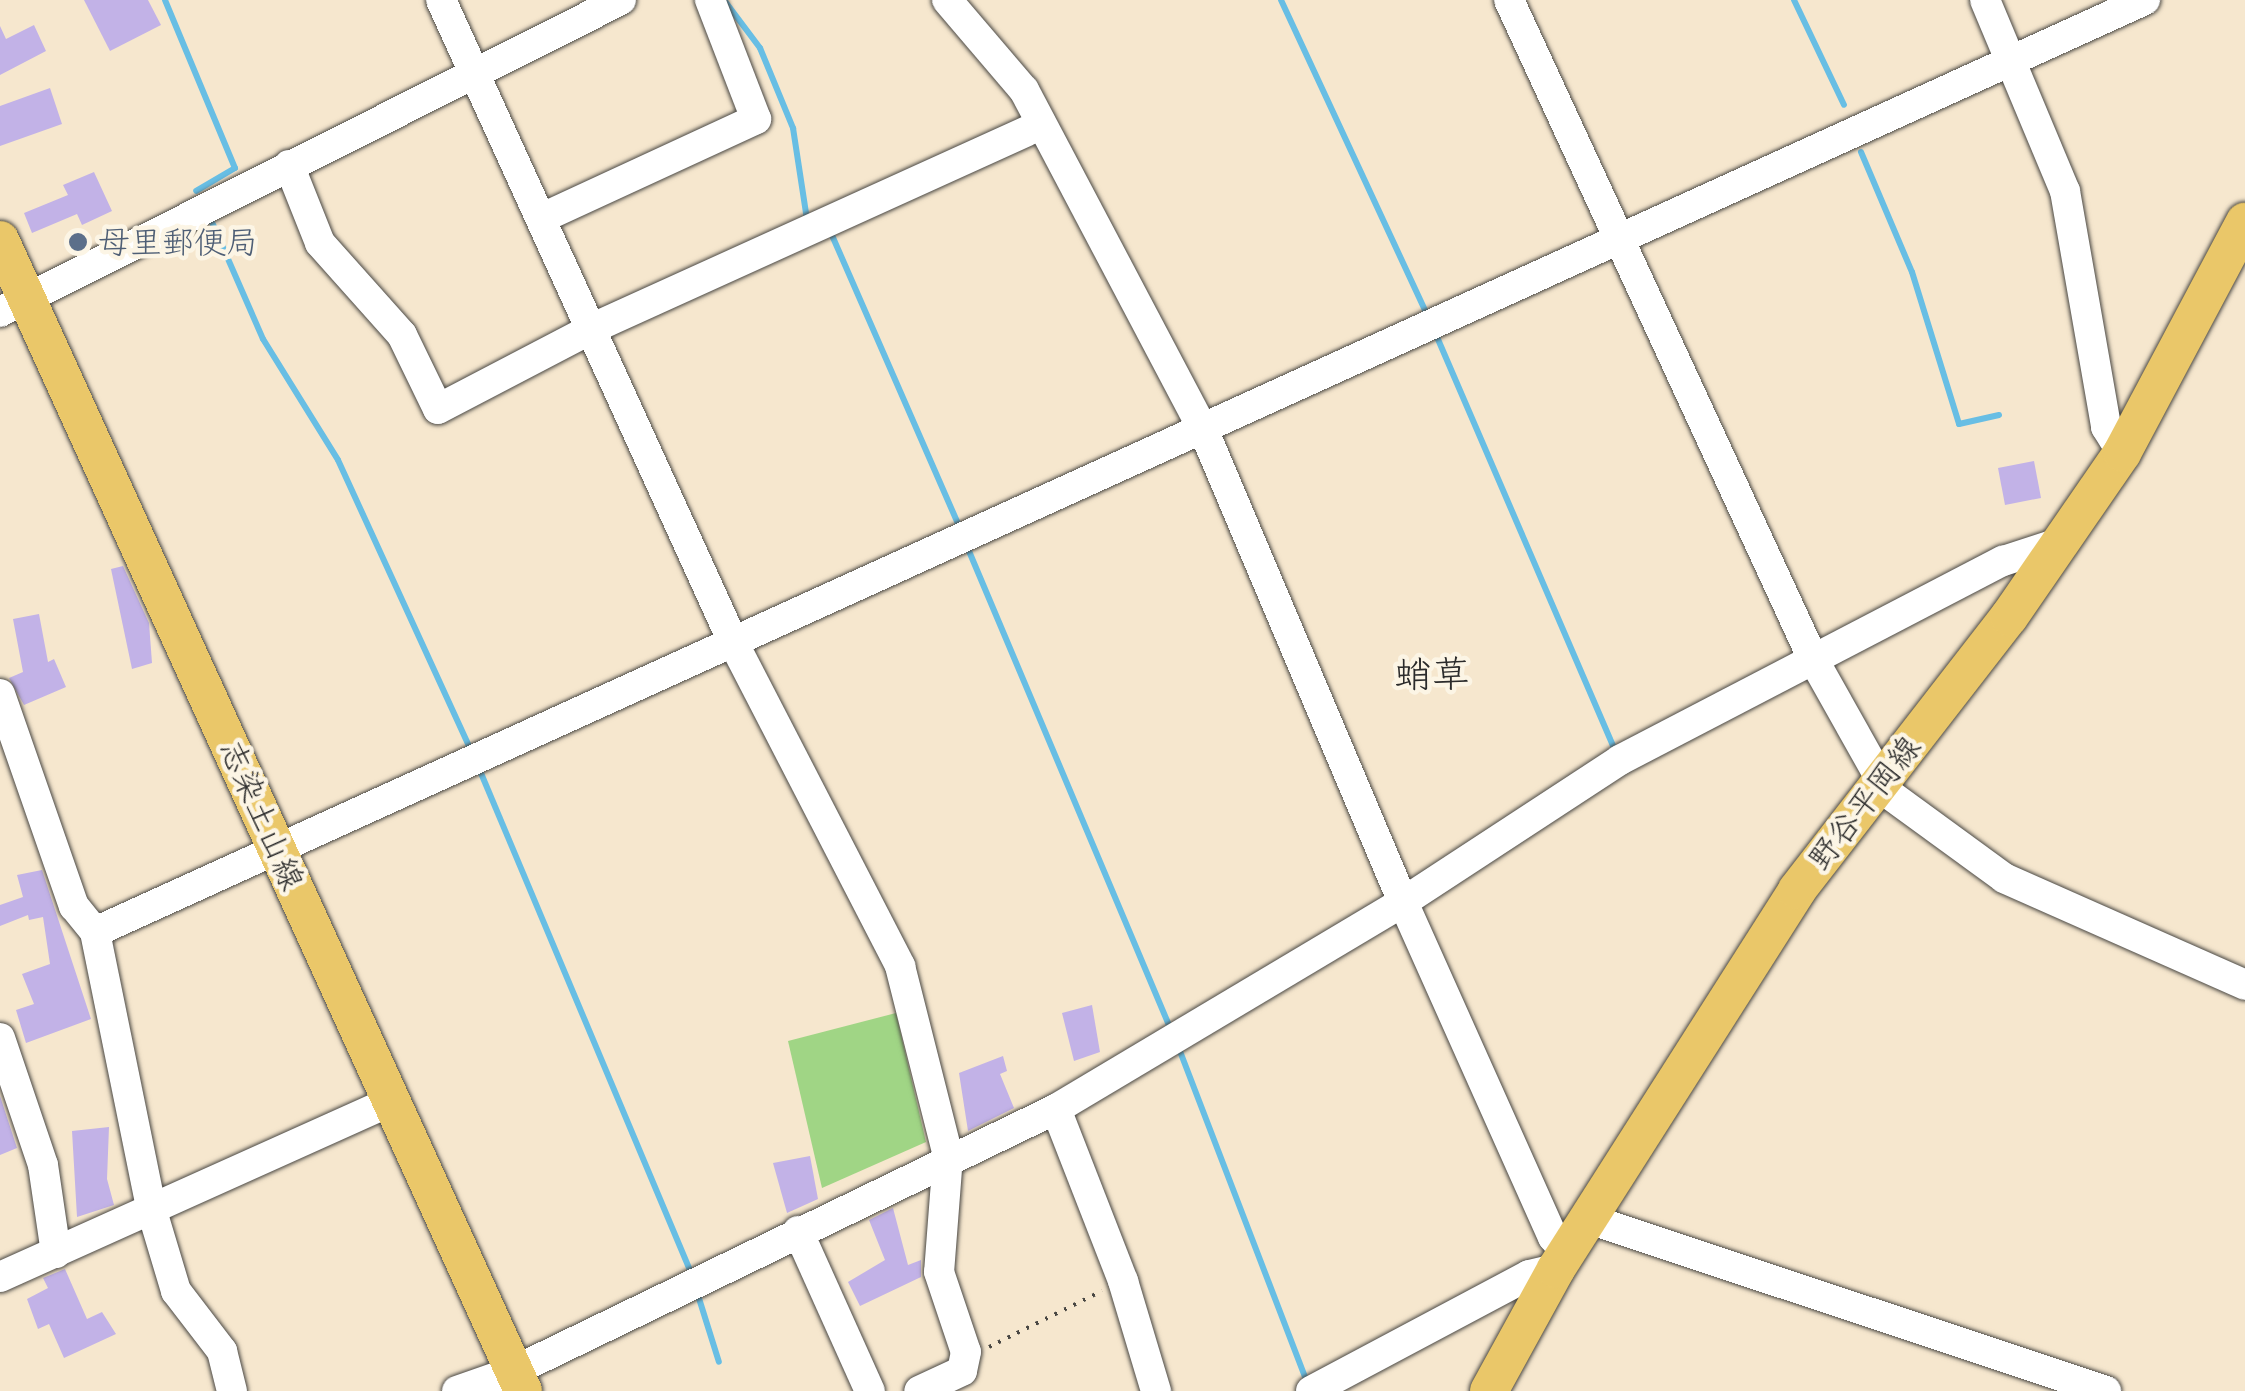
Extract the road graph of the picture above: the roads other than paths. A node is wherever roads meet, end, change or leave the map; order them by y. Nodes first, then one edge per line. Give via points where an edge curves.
1 (441, 0) edge
2 (621, 0) edge
3 (710, 0) edge
4 (947, 0) edge
5 (1509, 0) edge
6 (1985, 0) edge
7 (2145, 0) edge
8 (2013, 64) junction
9 (476, 76) junction
10 (1040, 125) junction
11 (289, 166) junction
12 (542, 218) junction
13 (2245, 222) edge
14 (0, 240) edge
15 (1620, 240) junction
16 (13, 303) edge
17 (593, 328) junction
18 (1204, 430) junction
19 (2122, 453) junction
20 (2060, 542) junction
21 (733, 642) junction
22 (1812, 658) junction
23 (0, 694) edge
24 (1880, 779) junction
25 (279, 852) junction
26 (1404, 902) junction
27 (95, 932) junction
28 (2245, 986) edge
29 (0, 1038) edge
30 (391, 1100) junction
31 (1056, 1109) junction
32 (948, 1156) junction
33 (152, 1211) junction
34 (1589, 1218) junction
35 (798, 1231) junction
36 (56, 1252) junction
37 (1561, 1262) junction
38 (0, 1277) edge
39 (518, 1381) edge
40 (232, 1391) edge
41 (457, 1391) edge
42 (870, 1391) edge
43 (919, 1391) edge
44 (1156, 1391) edge
45 (1312, 1391) edge
46 (1489, 1391) edge
47 (2106, 1391) edge

1 - 9 street
2 - 9 street
3 - 12 street via 756,119
4 - 10 street via 1024,90
5 - 15 street
6 - 8 street
7 - 8 street
8 - 15 street
8 - 19 street via 2065,191 2106,427
9 - 11 street
9 - 12 street
10 - 17 street
10 - 18 street
11 - 16 street
11 - 17 street via 320,242 402,336 438,408
12 - 17 street
13 - 19 main road, 野谷平岡線
14 - 16 main road, 志染土山線
15 - 18 street
15 - 22 street
16 - 25 main road, 志染土山線
17 - 21 street
18 - 21 street
18 - 26 street
19 - 20 main road, 野谷平岡線
20 - 22 street via 2002,561
20 - 24 main road, 野谷平岡線
21 - 25 street
21 - 32 street via 900,966
22 - 24 street
22 - 26 street via 1620,760
23 - 27 street via 74,906
24 - 28 street via 1889,794 2004,878
24 - 34 main road, 野谷平岡線 via 1797,890
25 - 27 street
25 - 30 main road, 志染土山線
26 - 31 street
26 - 37 street
27 - 33 street
29 - 36 street via 43,1165
30 - 33 street
30 - 39 main road, 志染土山線
31 - 32 street
31 - 44 street via 1123,1281
32 - 35 street
32 - 43 street via 939,1272 966,1352 962,1371
33 - 36 street
33 - 40 street via 176,1291 222,1352
34 - 37 main road, 野谷平岡線
34 - 47 street
35 - 39 street
35 - 42 street
36 - 38 street
37 - 45 street
37 - 46 main road, 野谷平岡線
39 - 41 street

